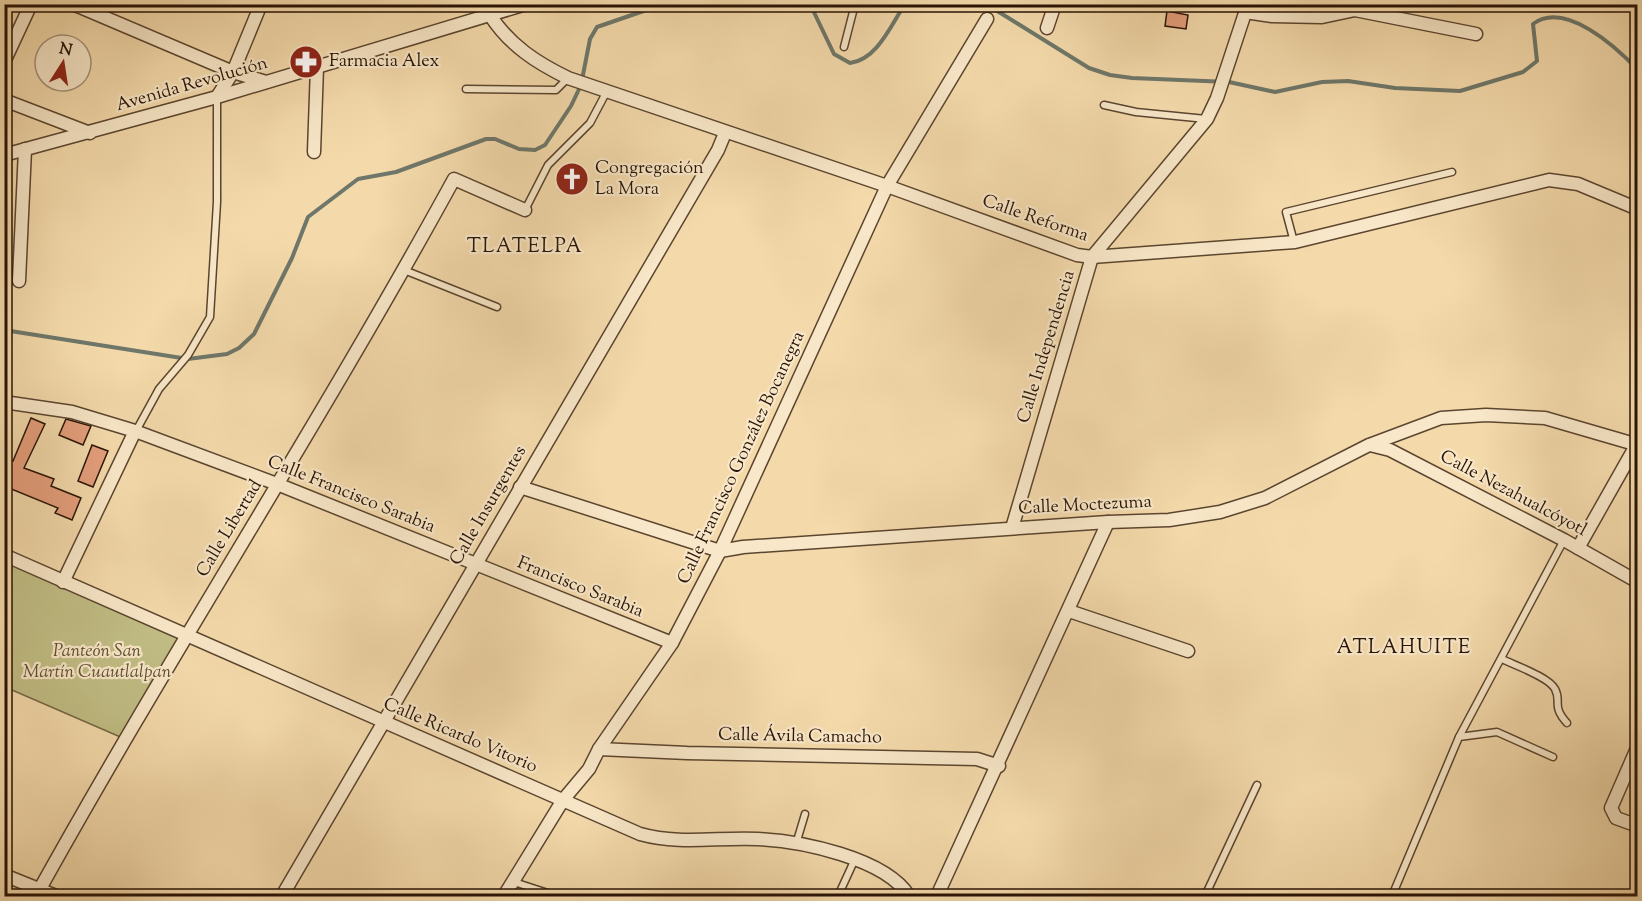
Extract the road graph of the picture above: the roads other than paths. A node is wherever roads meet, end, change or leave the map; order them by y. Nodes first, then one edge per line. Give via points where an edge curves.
1 (31, 4) edge
2 (73, 4) edge
3 (261, 4) edge
4 (526, 4) edge
5 (855, 4) edge
6 (1055, 4) edge
7 (1356, 7) edge
8 (1247, 8) edge
9 (492, 10) edge
10 (987, 19) dead end
11 (1047, 28) dead end
12 (1476, 34) dead end
13 (844, 47) dead end
14 (4, 62) edge
15 (317, 67) junction
16 (233, 72) junction
17 (568, 78) junction
18 (266, 82) junction
19 (466, 89) dead end
20 (607, 92) junction
21 (216, 97) junction
22 (4, 100) edge
23 (1104, 105) dead end
24 (1207, 119) junction
25 (60, 121) junction
26 (725, 132) junction
27 (90, 133) junction
28 (52, 142) junction
29 (25, 149) junction
30 (314, 152) dead end
31 (4, 155) edge
32 (1452, 172) dead end
33 (887, 186) junction
34 (1638, 209) edge
35 (525, 210) joint
36 (1295, 242) junction
37 (1092, 257) junction
38 (405, 270) junction
39 (19, 281) dead end
40 (497, 307) dead end
41 (4, 402) edge
42 (135, 431) junction
43 (1637, 444) edge
44 (1369, 445) junction
45 (277, 484) junction
46 (520, 487) junction
47 (1108, 522) junction
48 (1012, 528) junction
49 (1564, 540) junction
50 (1578, 548) junction
51 (720, 551) junction
52 (4, 555) edge
53 (476, 566) junction
54 (63, 582) junction
55 (1638, 582) edge
56 (1069, 611) junction
57 (186, 636) junction
58 (672, 643) junction
59 (1188, 651) dead end
60 (1502, 659) junction
61 (384, 722) junction
62 (1567, 723) dead end
63 (1459, 737) junction
64 (1638, 746) edge
65 (599, 749) junction
66 (1553, 757) dead end
67 (999, 766) junction
68 (1257, 785) dead end
69 (563, 800) junction
70 (805, 814) dead end
71 (1638, 826) edge
72 (796, 844) junction
73 (855, 859) junction
74 (4, 875) edge
75 (514, 882) junction
76 (38, 893) edge
77 (56, 897) edge
78 (282, 897) edge
79 (504, 897) edge
80 (557, 897) edge
81 (837, 897) edge
82 (909, 897) edge
83 (937, 897) edge
84 (1205, 897) edge
85 (1392, 897) edge

1 - 14 street
2 - 16 street
3 - 16 street
4 - 9 street, Avenida Revolución
5 - 13 lane
6 - 11 street
7 - 8 street via 1322,17 1272,16
7 - 12 street
8 - 24 street, Calle Independencia
9 - 15 street, Avenida Revolución
9 - 17 street, Calle Reforma via 501,32 524,52
10 - 33 street, Calle Francisco González Bocanegra
15 - 18 street, Avenida Revolución
15 - 30 street
16 - 18 street
16 - 21 street
17 - 19 lane via 556,90
17 - 20 street, Calle Reforma
18 - 21 street, Avenida Revolución
20 - 26 street, Calle Reforma
20 - 35 lane via 590,123 548,165
21 - 27 street, Avenida Revolución
21 - 42 lane via 217,202 210,318
22 - 25 street
23 - 24 lane
24 - 37 street, Calle Independencia
25 - 27 street
25 - 28 street
26 - 33 street, Calle Reforma
26 - 46 street, Calle Insurgentes
27 - 28 street, Avenida Revolución
28 - 29 street, Avenida Revolución
29 - 31 street, Avenida Revolución
29 - 39 street
32 - 36 lane via 1286,212
33 - 37 street, Calle Reforma via 1077,255
33 - 51 street, Calle Francisco González Bocanegra
34 - 36 street, Calle Reforma via 1578,184 1549,180
35 - 38 street, Calle Libertad via 454,179
36 - 37 street, Calle Reforma
37 - 48 street, Calle Independencia
38 - 40 lane
38 - 45 street, Calle Libertad
41 - 42 street, Calle Francisco Sarabia via 72,412
42 - 45 street, Calle Francisco Sarabia
42 - 54 street
43 - 44 street, Calle Moctezuma via 1545,418 1486,415 1441,417
43 - 50 street
44 - 47 street, Calle Moctezuma via 1265,498 1220,512 1169,520
44 - 49 street, Calle Nezahualcóyotl via 1390,450
45 - 53 street, Calle Francisco Sarabia
45 - 57 street, Calle Libertad
46 - 51 street, Calle Moctezuma
46 - 53 street, Calle Insurgentes
47 - 48 street, Calle Moctezuma
47 - 56 street
48 - 51 street, Calle Moctezuma
49 - 50 street, Calle Nezahualcóyotl
49 - 60 lane
50 - 55 street, Calle Nezahualcóyotl
51 - 58 street, Calle Francisco González Bocanegra
52 - 54 street, Calle Ricardo Vitorio
53 - 58 street, Francisco Sarabia
53 - 61 street, Calle Insurgentes
54 - 57 street, Calle Ricardo Vitorio
56 - 59 street
56 - 67 street
57 - 61 street, Calle Ricardo Vitorio
57 - 76 street, Calle Libertad
58 - 65 street, Calle Francisco González Bocanegra
60 - 62 lane via 1550,682 1556,690 1557,712
60 - 63 lane
61 - 69 street, Calle Ricardo Vitorio
61 - 78 street, Calle Insurgentes
63 - 66 lane via 1497,732
63 - 85 lane
64 - 71 street via 1611,808 1616,818
65 - 67 street, Calle Ávila Camacho via 977,759
65 - 69 street, Calle Francisco González Bocanegra via 589,769
67 - 83 street
68 - 84 lane
69 - 72 street, Calle Ricardo Vitorio via 658,839 758,839
69 - 75 street, Calle Francisco González Bocanegra
70 - 72 lane
72 - 73 street, Calle Ricardo Vitorio
73 - 81 lane
73 - 82 street, Calle Ricardo Vitorio via 885,873
74 - 76 street
75 - 79 street, Calle Francisco González Bocanegra
75 - 80 lane
76 - 77 street

